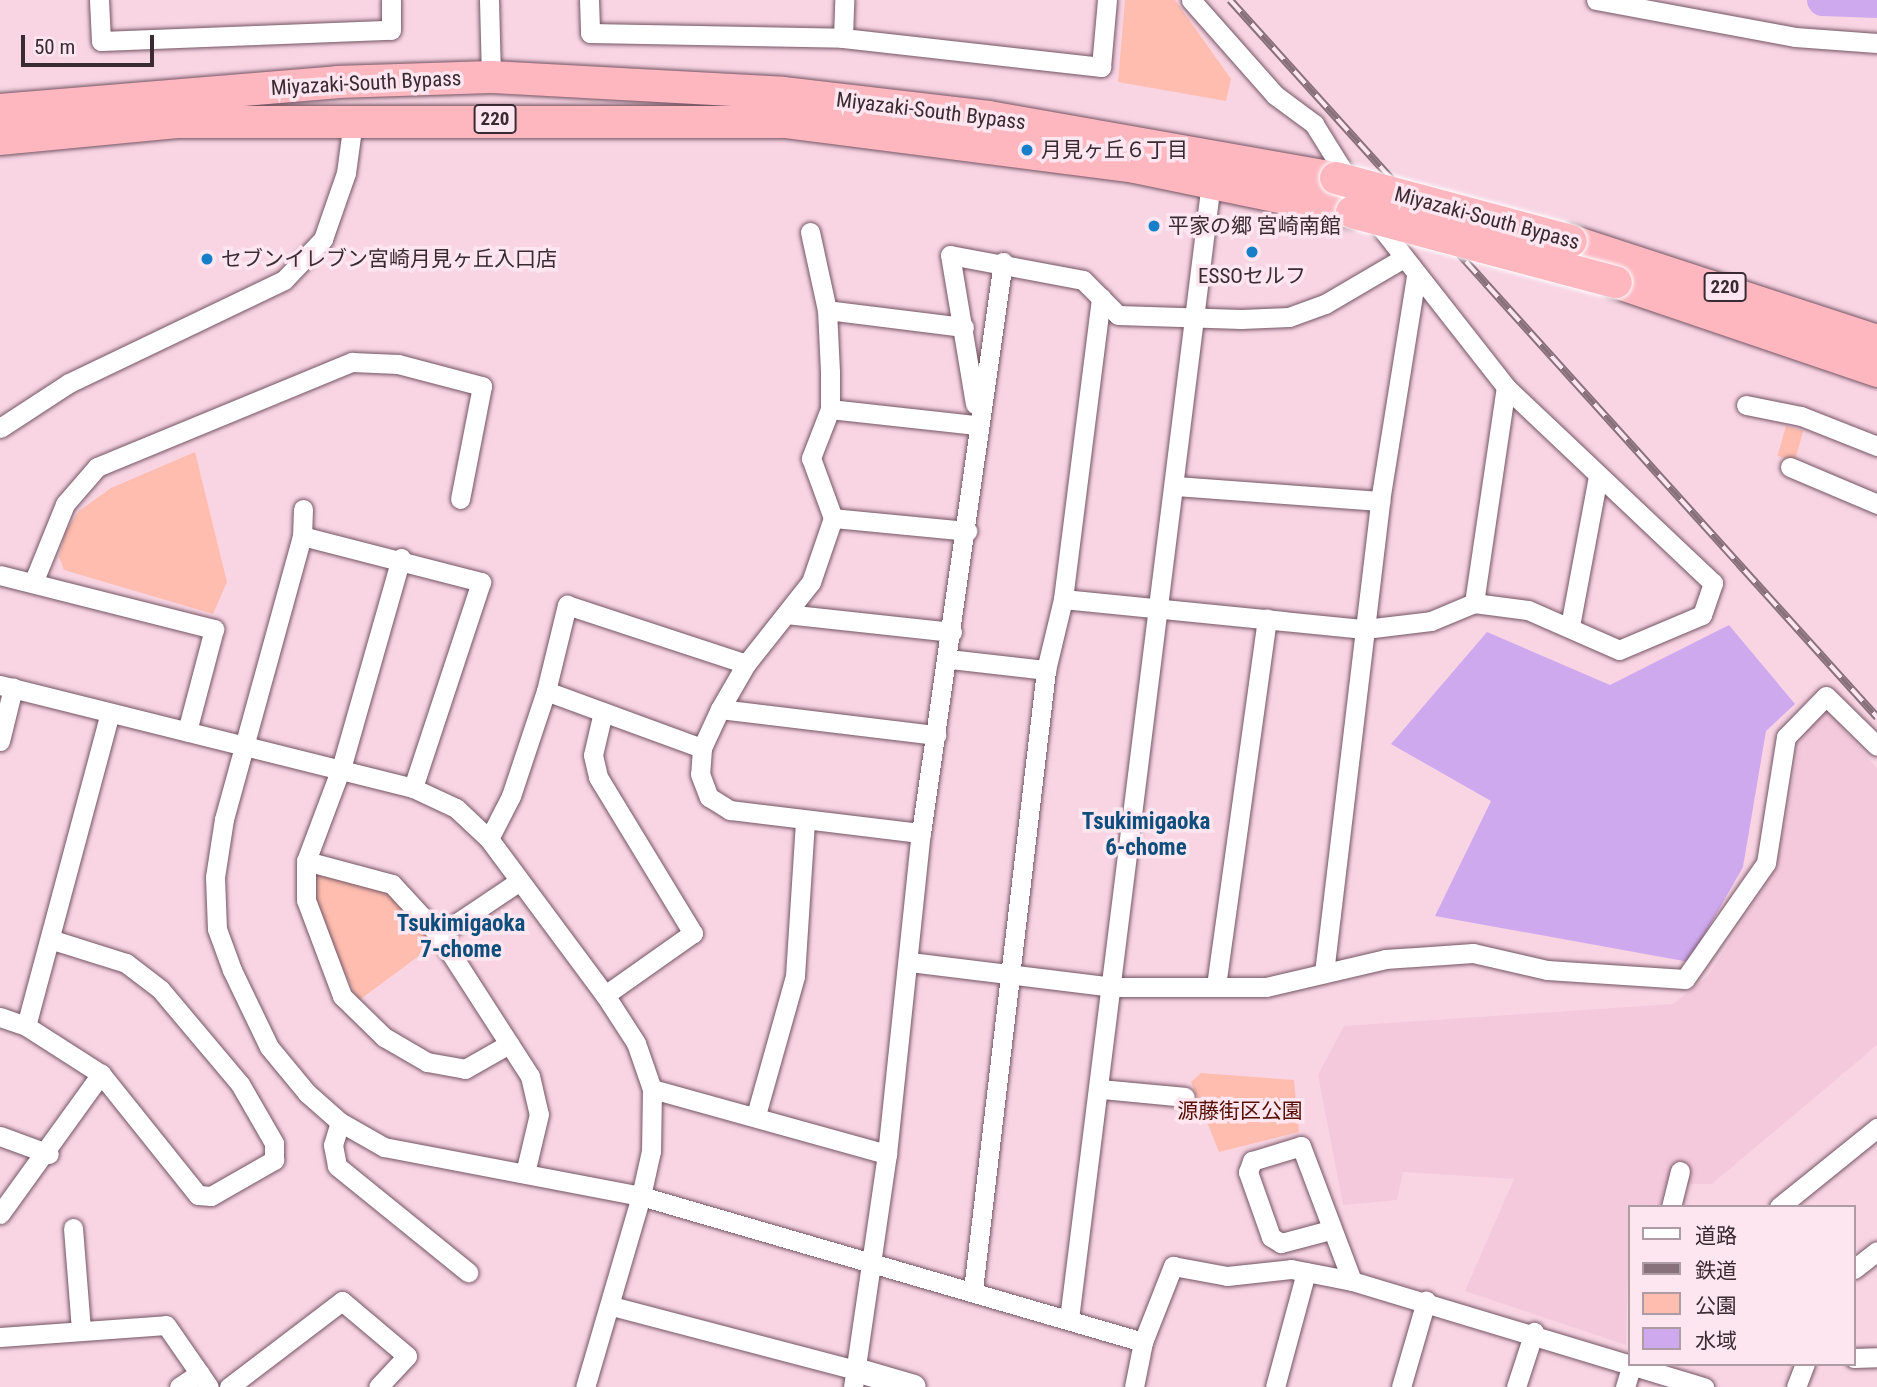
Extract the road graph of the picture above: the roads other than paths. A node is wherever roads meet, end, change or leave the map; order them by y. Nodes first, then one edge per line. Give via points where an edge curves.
1 (99, 0) edge
2 (391, 0) edge
3 (489, 0) edge
4 (589, 0) edge
5 (844, 0) edge
6 (1107, 0) edge
7 (1191, 0) edge
8 (1596, 0) edge
9 (843, 38) junction
10 (1877, 43) edge
11 (491, 77) junction
12 (0, 110) edge
13 (353, 121) junction
14 (0, 139) edge
15 (1211, 182) junction
16 (810, 232) dead end
17 (1400, 260) junction
18 (1003, 262) junction
19 (1416, 276) junction
20 (1101, 297) junction
21 (827, 310) junction
22 (1199, 317) junction
23 (964, 327) junction
24 (1877, 341) edge
25 (1877, 371) edge
26 (1506, 387) junction
27 (1746, 405) dead end
28 (830, 409) junction
29 (976, 425) junction
30 (0, 428) edge
31 (1877, 446) edge
32 (977, 450) junction
33 (1790, 467) dead end
34 (1598, 477) junction
35 (1175, 486) junction
36 (460, 499) dead end
37 (1380, 501) junction
38 (1877, 504) edge
39 (303, 509) dead end
40 (833, 518) junction
41 (967, 531) junction
42 (302, 536) junction
43 (401, 558) junction
44 (0, 575) edge
45 (33, 583) junction
46 (1063, 599) junction
47 (1474, 603) junction
48 (1161, 608) junction
49 (786, 614) junction
50 (1267, 619) junction
51 (1570, 626) junction
52 (1365, 629) junction
53 (952, 632) junction
54 (949, 659) junction
55 (746, 664) junction
56 (1046, 670) junction
57 (7, 687) edge
58 (546, 691) junction
59 (720, 709) junction
60 (603, 712) junction
61 (109, 716) junction
62 (187, 731) junction
63 (936, 735) junction
64 (0, 741) edge
65 (1877, 746) edge
66 (243, 747) junction
67 (702, 748) junction
68 (341, 768) junction
69 (413, 788) junction
70 (805, 823) junction
71 (920, 833) junction
72 (489, 839) junction
73 (306, 861) junction
74 (518, 882) junction
75 (439, 935) junction
76 (53, 940) junction
77 (910, 962) junction
78 (1324, 973) junction
79 (1010, 974) junction
80 (1216, 986) junction
81 (1115, 987) junction
82 (605, 995) junction
83 (0, 1017) edge
84 (26, 1026) junction
85 (509, 1044) junction
86 (101, 1073) junction
87 (652, 1088) junction
88 (1101, 1089) junction
89 (1185, 1097) dead end
90 (757, 1115) junction
91 (340, 1122) junction
92 (1877, 1128) edge
93 (0, 1136) edge
94 (49, 1154) junction
95 (887, 1154) junction
96 (1680, 1171) dead end
97 (525, 1173) junction
98 (641, 1196) junction
99 (1672, 1205) edge
100 (1781, 1205) edge
101 (0, 1214) edge
102 (73, 1228) dead end
103 (1330, 1230) junction
104 (1877, 1251) edge
105 (872, 1259) junction
106 (1856, 1267) edge
107 (468, 1272) dead end
108 (1306, 1272) junction
109 (1352, 1281) junction
110 (973, 1290) junction
111 (1426, 1301) junction
112 (612, 1306) junction
113 (1069, 1319) junction
114 (81, 1329) junction
115 (1534, 1332) junction
116 (0, 1337) edge
117 (1143, 1342) junction
118 (1877, 1357) edge
119 (1856, 1358) edge
120 (1629, 1364) edge
121 (1631, 1366) edge
122 (1634, 1366) edge
123 (1804, 1366) edge
124 (855, 1378) edge
125 (205, 1380) edge
126 (179, 1387) edge
127 (229, 1387) edge
128 (378, 1387) edge
129 (585, 1387) edge
130 (914, 1387) edge
131 (1135, 1387) edge
132 (1275, 1387) edge
133 (1401, 1387) edge
134 (1516, 1387) edge
135 (1625, 1387) edge
136 (1704, 1387) edge
137 (1796, 1387) edge

1 - 2 street via 101,41 391,30
3 - 11 street
4 - 9 street via 590,33
5 - 9 street
6 - 9 street via 1101,67
7 - 17 street via 1275,95 1314,124
8 - 10 street via 1795,37
11 - 12 highway, Miyazaki-South Bypass / 220 via 297,85
11 - 24 highway, Miyazaki-South Bypass / 220, bridge via 783,93 989,117 1336,178 1571,241
13 - 14 highway, Miyazaki-South Bypass / 220 via 176,122
13 - 15 highway, Miyazaki-South Bypass / 220 via 785,122 1027,150
13 - 30 street via 346,173 323,239 284,280 69,383
15 - 22 street
15 - 25 highway, Miyazaki-South Bypass / 220, bridge via 1352,212 1616,282
16 - 21 street
17 - 19 street
17 - 22 street via 1361,286 1289,317
18 - 20 street via 1083,280
18 - 23 street via 950,255
18 - 32 street
19 - 26 street
19 - 37 street
20 - 22 street via 1118,315
20 - 46 street
21 - 23 street
21 - 28 street
22 - 35 street
23 - 29 street
26 - 34 street
26 - 47 street
27 - 31 street via 1801,416
28 - 29 street
28 - 40 street via 811,458
29 - 32 street
32 - 41 street
33 - 38 street
34 - 51 street
34 - 51 street via 1713,583 1702,615 1619,650
35 - 37 street
35 - 48 street
36 - 45 street via 482,386 398,364 352,362 97,467 65,504
37 - 52 street
39 - 42 street
40 - 41 street
40 - 49 street via 811,582
41 - 53 street
42 - 43 street
42 - 66 street
43 - 68 street
43 - 69 street via 481,582
44 - 45 street
45 - 62 street via 214,629
46 - 48 street
46 - 56 street
47 - 51 street via 1528,610
47 - 52 street via 1432,621
48 - 50 street
48 - 81 street
49 - 53 street
49 - 55 street
50 - 52 street
50 - 80 street
52 - 78 street
53 - 54 street
54 - 56 street
54 - 63 street
55 - 58 street via 567,604
55 - 59 street
56 - 79 street
57 - 61 street
57 - 64 street
58 - 60 street
58 - 72 street via 511,796
59 - 63 street
59 - 67 street
60 - 67 street
60 - 82 street via 593,755 598,777 693,933
61 - 62 street
61 - 76 street
62 - 66 street
63 - 71 street
65 - 78 street via 1826,696 1786,737 1766,863 1685,979 1547,970 1473,953 1385,959
66 - 68 street
66 - 91 street via 215,877 217,929 269,1047
67 - 70 street via 700,775 709,797 730,810
68 - 69 street
68 - 73 street
69 - 72 street via 456,808
70 - 71 street
70 - 90 street via 795,976
71 - 77 street
72 - 74 street
73 - 75 street via 392,884
73 - 85 street via 315,934 342,996 384,1037 427,1062 466,1069
74 - 75 street
74 - 82 street
75 - 85 street
76 - 84 street
76 - 86 street via 126,963 160,989 240,1084 274,1143 274,1160 211,1196 198,1195
77 - 79 street
77 - 95 street
78 - 80 street via 1266,987
79 - 81 street
79 - 110 street
80 - 81 street
81 - 88 street
82 - 87 street via 636,1043
83 - 84 street
84 - 86 street
85 - 97 street via 530,1076 539,1114
86 - 94 street
87 - 90 street
87 - 98 street via 651,1152
88 - 89 street
88 - 113 street
90 - 95 street
91 - 97 street via 384,1147
91 - 107 street via 333,1145 337,1166
92 - 100 street
93 - 94 street
94 - 101 street
95 - 105 street
96 - 99 street
97 - 98 street
98 - 105 street
98 - 112 street
102 - 114 street
103 - 103 street via 1301,1146 1252,1161 1248,1172 1271,1237 1281,1243
103 - 109 street
104 - 106 street
105 - 110 street
105 - 124 street
108 - 109 street
108 - 117 street via 1227,1276 1173,1266
108 - 132 street
109 - 111 street
110 - 113 street
111 - 115 street
111 - 133 street
112 - 124 street
112 - 129 street
113 - 117 street
114 - 116 street
114 - 125 street via 166,1325
115 - 120 street
115 - 134 street
117 - 131 street
118 - 119 street
121 - 135 street
122 - 136 street
123 - 137 street
124 - 130 street
125 - 126 street
127 - 128 street via 342,1301 407,1356

